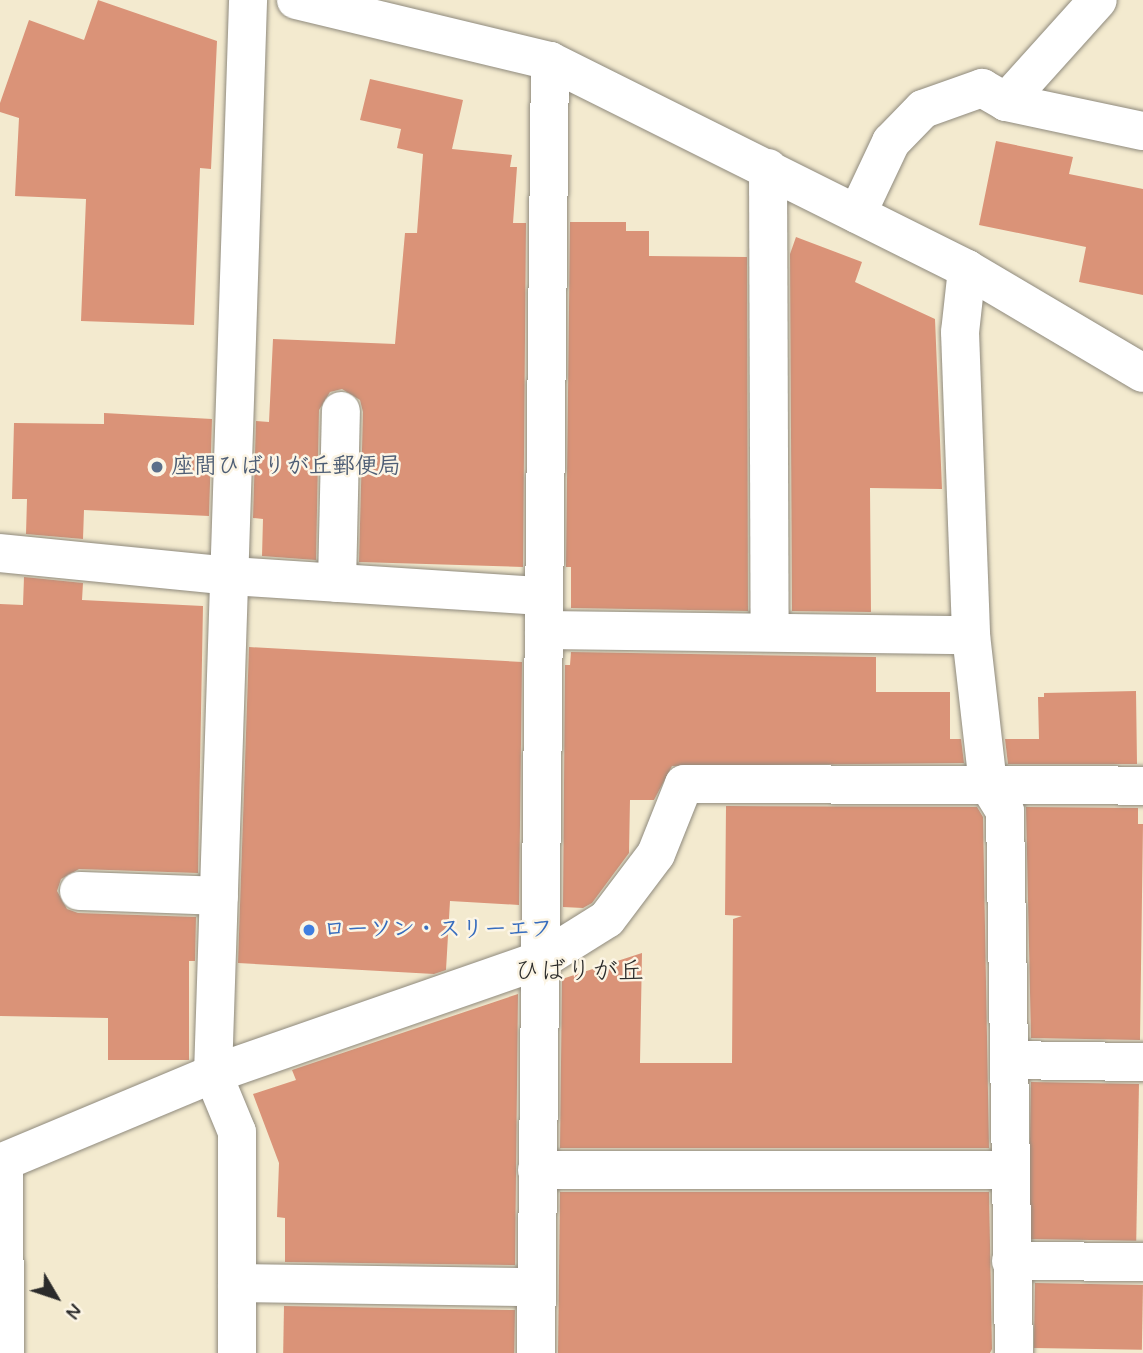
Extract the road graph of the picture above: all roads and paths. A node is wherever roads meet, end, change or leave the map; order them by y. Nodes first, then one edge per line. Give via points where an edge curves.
1 (248, 0) edge
2 (296, 0) edge
3 (1098, 0) edge
4 (550, 61) junction
5 (1006, 102) junction
6 (1143, 131) edge
7 (768, 168) junction
8 (856, 214) junction
9 (967, 268) junction
10 (1143, 373) edge
11 (341, 411) dead end
12 (0, 553) edge
13 (231, 576) junction
14 (338, 583) junction
15 (543, 613) junction
16 (770, 632) junction
17 (971, 635) junction
18 (988, 784) junction
19 (1143, 786) edge
20 (79, 891) dead end
21 (219, 897) junction
22 (543, 959) junction
23 (1009, 1060) junction
24 (1143, 1062) edge
25 (213, 1074) junction
26 (2, 1163) edge
27 (537, 1170) junction
28 (1009, 1170) junction
29 (1011, 1261) junction
30 (1143, 1262) edge
31 (237, 1283) junction
32 (536, 1287) junction
33 (5, 1353) edge
34 (237, 1353) edge
35 (537, 1353) edge
36 (1014, 1353) edge

1 - 13 street
2 - 4 street
3 - 5 street
4 - 7 street
4 - 15 street
5 - 6 street
5 - 8 street via 982,88 923,109 891,142
7 - 8 street
7 - 16 street
8 - 9 street
9 - 10 street
9 - 17 street via 960,332
11 - 14 street
12 - 13 street
13 - 14 street
13 - 21 street
14 - 15 street
15 - 16 street
15 - 22 street
16 - 17 street
17 - 18 street
18 - 19 street
18 - 22 street via 684,784 656,854 607,919
18 - 23 street via 1005,811
20 - 21 street
21 - 25 street
22 - 25 street
22 - 27 street
23 - 24 street
23 - 28 street
25 - 26 street
25 - 31 street via 237,1132
26 - 33 street
27 - 28 street
27 - 32 street
28 - 29 street
29 - 30 street
29 - 36 street
31 - 32 street
31 - 34 street
32 - 35 street

